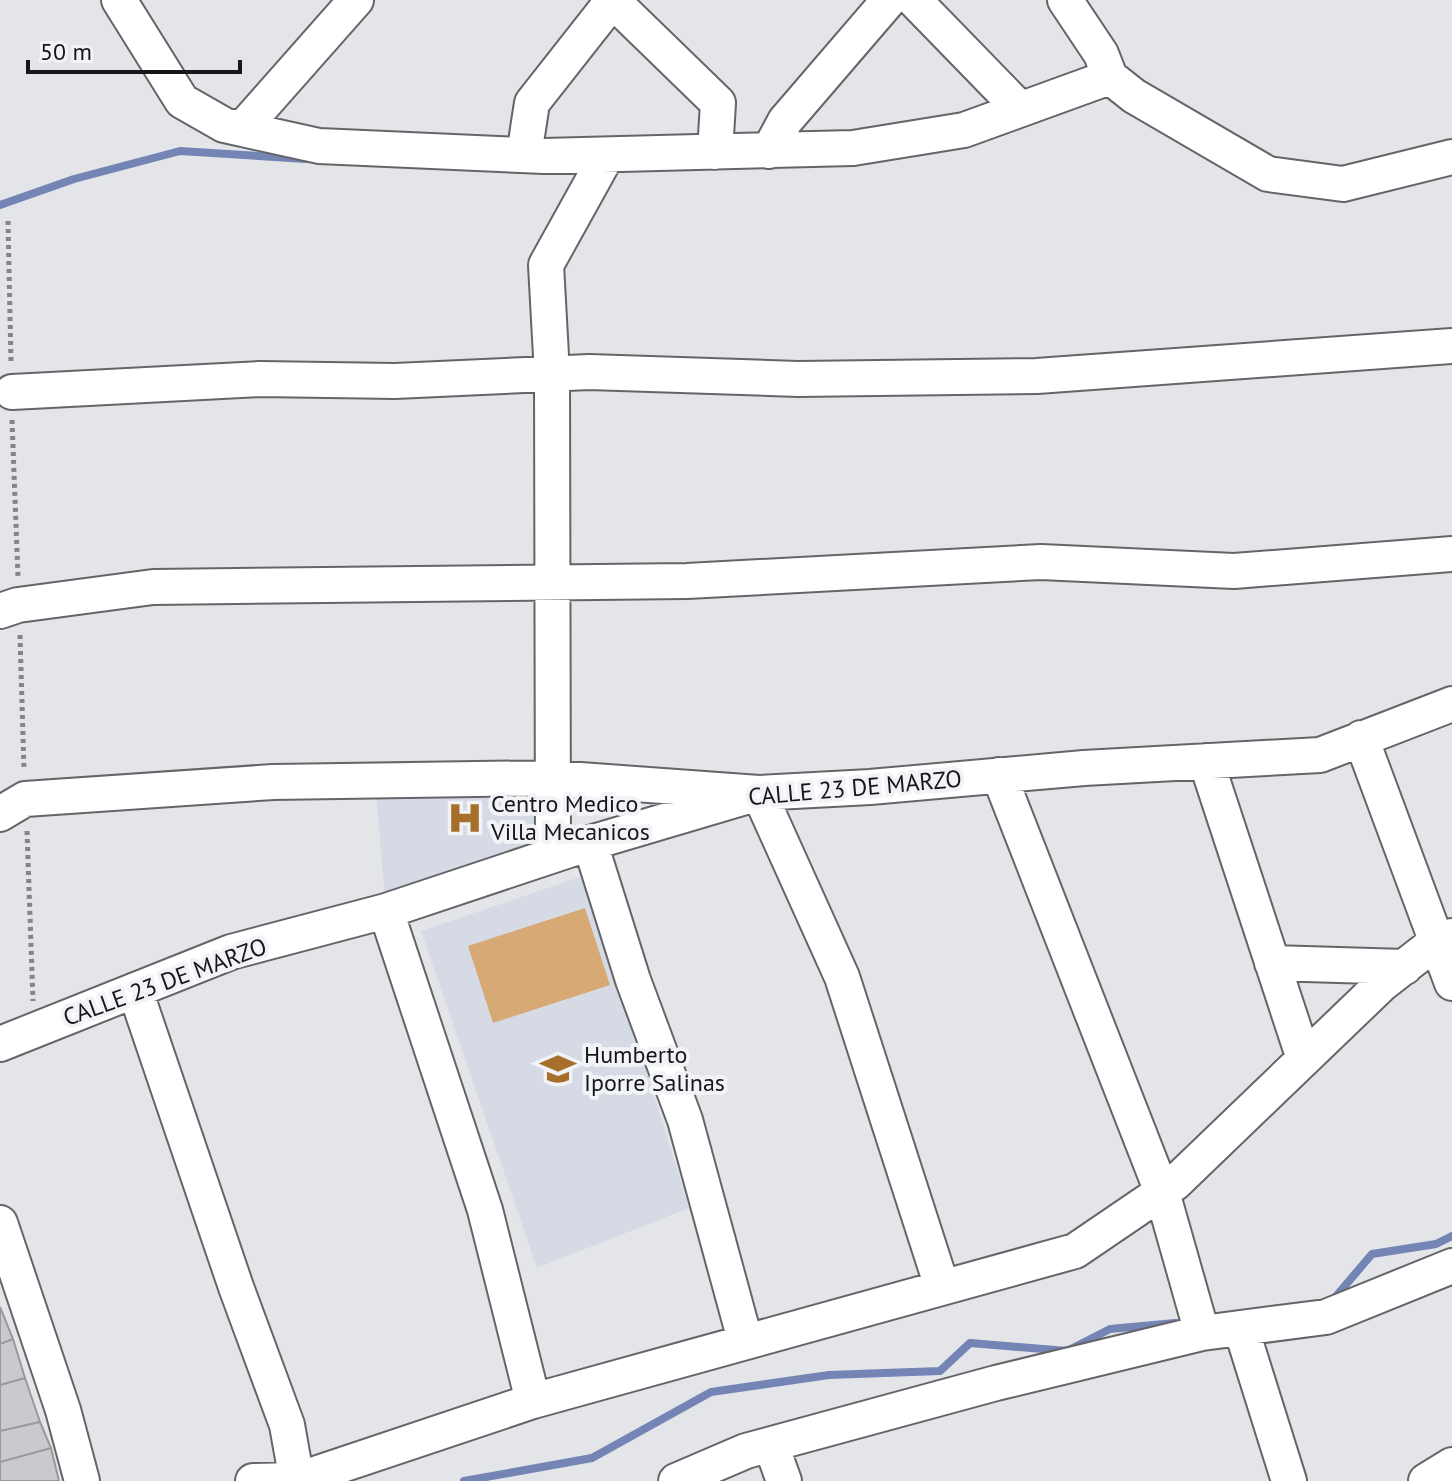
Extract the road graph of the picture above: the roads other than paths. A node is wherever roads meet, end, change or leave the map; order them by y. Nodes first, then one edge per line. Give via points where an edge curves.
1 (119, 0) edge
2 (356, 0) edge
3 (613, 0) edge
4 (889, 0) edge
5 (914, 0) edge
6 (1065, 0) edge
7 (1110, 77) junction
8 (1020, 109) junction
9 (242, 129) junction
10 (769, 151) junction
11 (715, 152) junction
12 (524, 155) junction
13 (607, 155) junction
14 (1452, 157) edge
15 (1452, 346) edge
16 (552, 374) junction
17 (12, 392) road end
18 (1452, 554) edge
19 (552, 585) junction
20 (9, 608) edge
21 (1452, 704) edge
22 (1361, 738) junction
23 (1206, 761) junction
24 (999, 775) junction
25 (553, 778) junction
26 (759, 793) junction
27 (13, 806) edge
28 (590, 843) junction
29 (553, 855) junction
30 (386, 911) junction
31 (1444, 939) edge
32 (1272, 963) junction
33 (1405, 967) junction
34 (1452, 983) edge
35 (135, 990) junction
36 (0, 1044) edge
37 (1304, 1059) junction
38 (1162, 1192) junction
39 (0, 1223) edge
40 (1452, 1266) edge
41 (942, 1287) junction
42 (1241, 1328) junction
43 (1202, 1333) junction
44 (745, 1340) junction
45 (533, 1401) junction
46 (771, 1445) junction
47 (1452, 1465) edge
48 (82, 1481) edge
49 (253, 1481) edge
50 (297, 1481) edge
51 (676, 1481) edge
52 (784, 1481) edge
53 (1289, 1481) edge
54 (1426, 1481) edge

1 - 9 street via 182,101
2 - 9 street
3 - 11 street via 718,103
3 - 12 street via 532,103
4 - 10 street via 785,121
5 - 8 street
6 - 7 street
7 - 8 street
7 - 14 street via 1268,174 1343,184
8 - 10 street via 964,130 881,144
9 - 12 street via 319,146
10 - 11 street
11 - 13 street
12 - 13 street
13 - 16 street via 546,265
15 - 16 street via 1037,376
16 - 17 street via 395,381 260,379
16 - 19 street
18 - 19 street via 1234,571 1041,562
19 - 20 street via 153,587
19 - 25 street
21 - 22 street, CALLE 23 DE MARZO
22 - 23 street, CALLE 23 DE MARZO via 1320,755
22 - 31 street
23 - 24 street, CALLE 23 DE MARZO
23 - 32 street
24 - 26 street, CALLE 23 DE MARZO
24 - 38 street
25 - 26 street
25 - 27 street via 273,782
25 - 29 street
26 - 28 street, CALLE 23 DE MARZO
26 - 41 street via 842,977
28 - 29 street, CALLE 23 DE MARZO
28 - 44 street via 685,1120
29 - 30 street, CALLE 23 DE MARZO
30 - 35 street, CALLE 23 DE MARZO via 231,952
30 - 45 street via 485,1210
31 - 33 street
31 - 34 street
32 - 33 street
32 - 37 street
33 - 37 street
35 - 36 street, CALLE 23 DE MARZO
35 - 50 street via 287,1425
37 - 38 street
38 - 41 street via 1075,1251
38 - 43 street
39 - 48 street
40 - 42 street via 1326,1317
41 - 44 street
42 - 43 street
42 - 53 street
43 - 46 street
44 - 45 street
45 - 50 street
46 - 51 street
46 - 52 street
47 - 54 street
49 - 50 street

